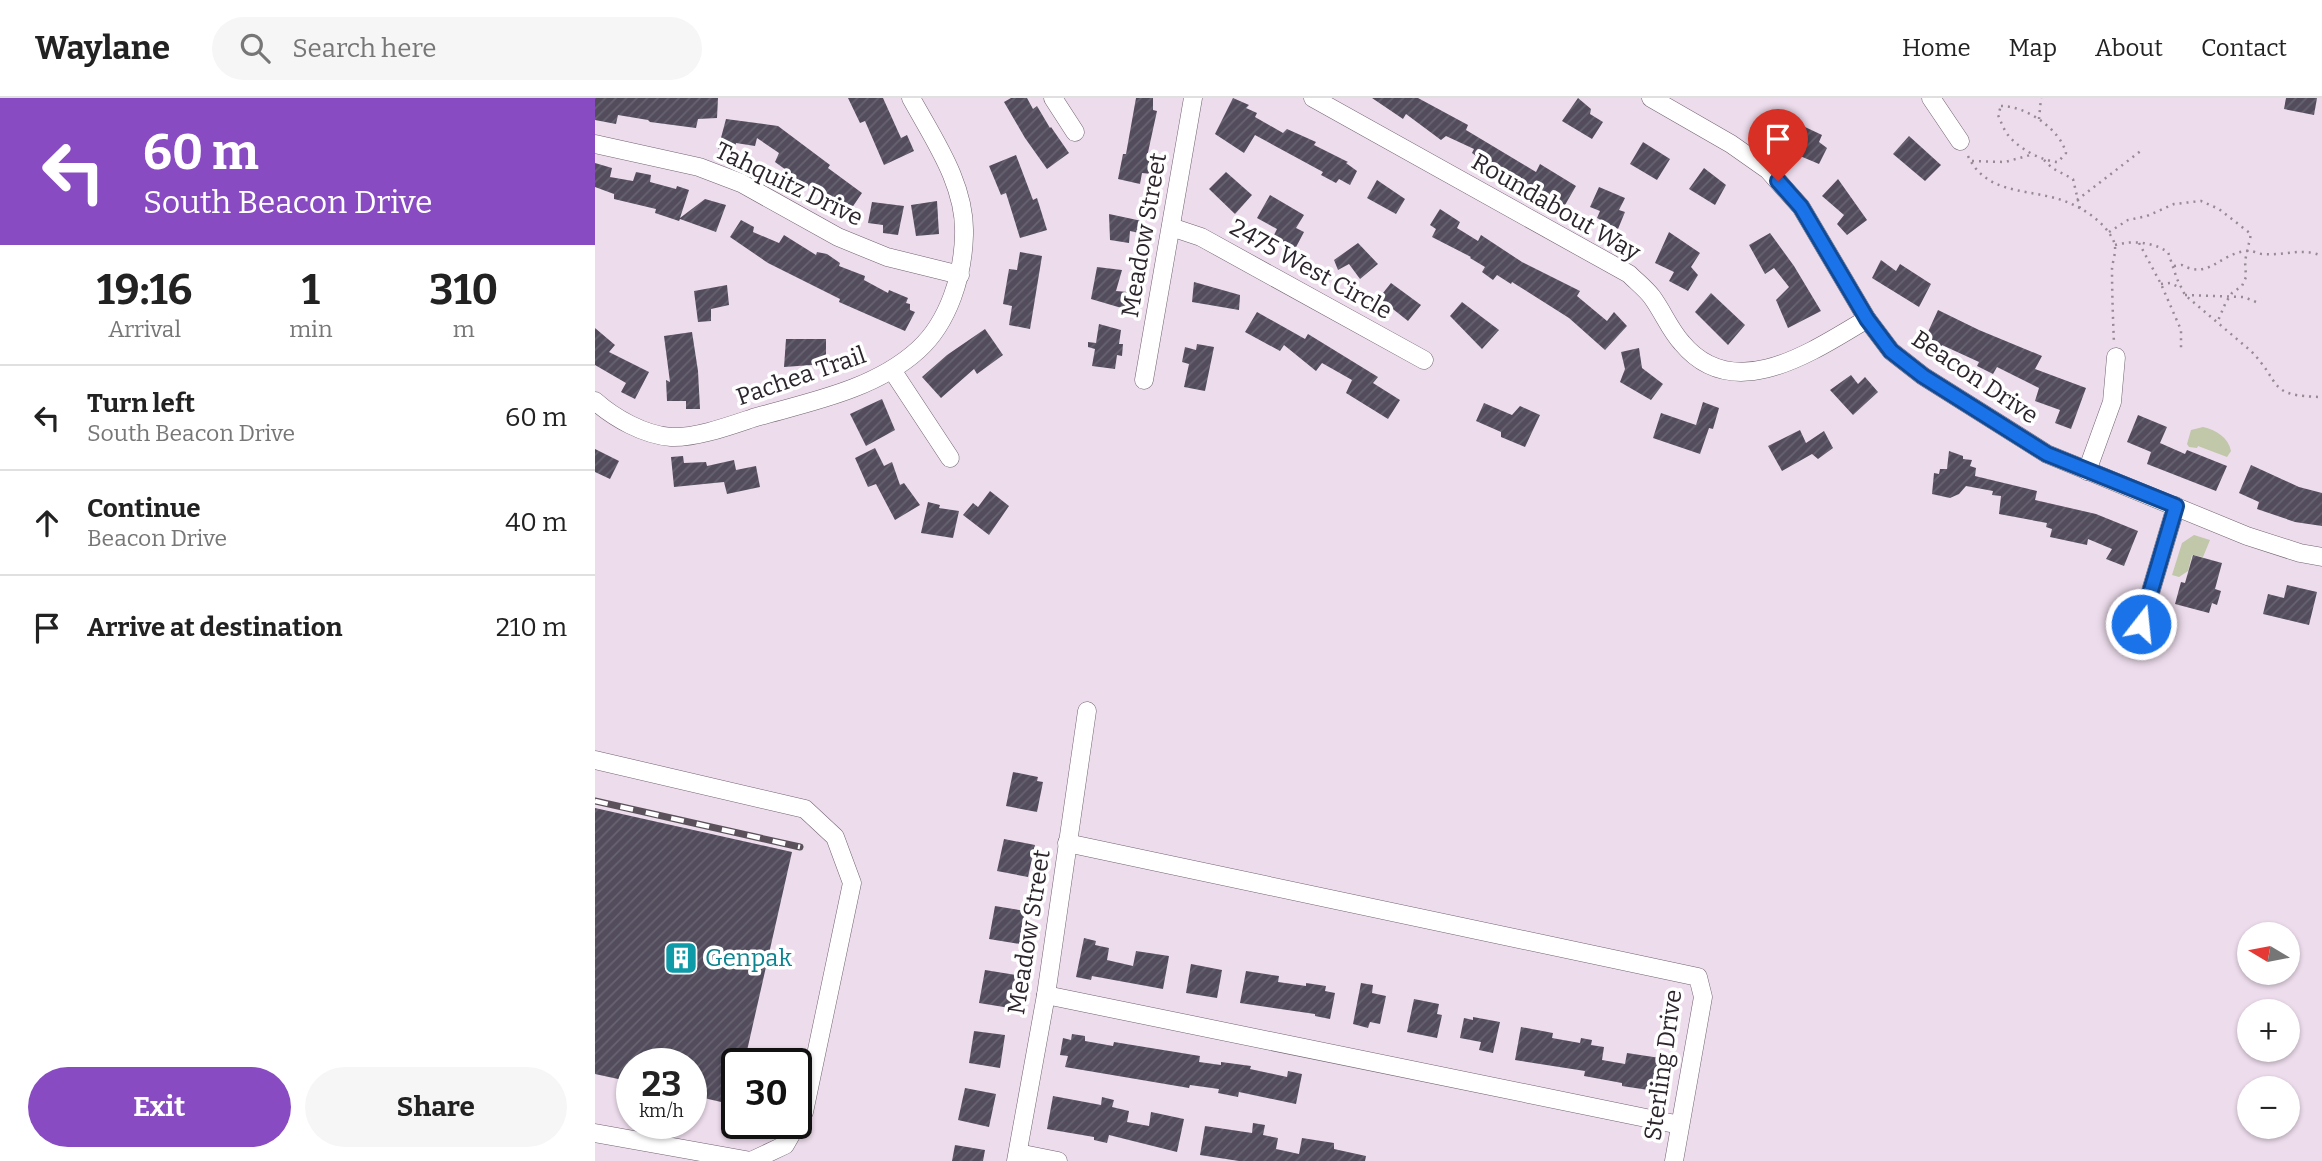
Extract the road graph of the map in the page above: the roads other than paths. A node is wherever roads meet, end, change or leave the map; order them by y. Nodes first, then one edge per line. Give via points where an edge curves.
1 (911, 98) edge
2 (1053, 98) edge
3 (1193, 98) edge
4 (1313, 98) edge
5 (1651, 98) edge
6 (1931, 98) edge
7 (1075, 132) dead end
8 (1960, 141) road end
9 (595, 144) edge
10 (1171, 227) junction
11 (960, 275) junction
12 (1867, 319) junction
13 (2116, 357) road end
14 (1424, 360) dead end
15 (892, 370) junction
16 (1144, 380) dead end
17 (595, 401) edge
18 (950, 458) dead end
19 (2087, 471) junction
20 (2176, 506) junction
21 (2322, 557) edge
22 (2141, 624) dead end
23 (1087, 711) dead end
24 (595, 760) edge
25 (1067, 844) junction
26 (1046, 995) junction
27 (1680, 1125) junction
28 (595, 1133) edge
29 (769, 1157) edge
30 (1017, 1157) edge
31 (751, 1161) edge
32 (1058, 1161) edge
33 (1674, 1161) edge

1 - 11 street, Pachea Trail via 949,168 961,201 965,233
2 - 7 street
3 - 10 street, Meadow Street
4 - 12 street, Roundabout Way via 1629,274 1651,295 1682,343 1698,359 1718,369 1743,374 1766,370
5 - 12 street, Beacon Drive via 1767,170 1801,207
6 - 8 street
9 - 11 street, Tahquitz Drive via 698,167 741,183 838,237 887,257
10 - 14 street, 2475 West Circle via 1201,237
10 - 16 street, Meadow Street
11 - 15 street, Pachea Trail via 946,314 920,348
12 - 19 street, Beacon Drive via 1891,351 1923,376 2020,439
13 - 19 street via 2112,402
15 - 17 street, Pachea Trail via 845,391 710,431 670,437 637,428
15 - 18 street
19 - 20 street, Beacon Drive
20 - 21 street, Beacon Drive via 2247,536
20 - 22 street
23 - 25 street, Meadow Street
24 - 29 street via 805,809 835,837 852,883 804,1112 785,1144
25 - 26 street, Meadow Street
25 - 27 street, Sterling Drive via 1698,977 1703,998
26 - 27 street
26 - 30 street, Meadow Street
27 - 33 street, Sterling Drive
28 - 31 street
29 - 31 street
30 - 32 street

